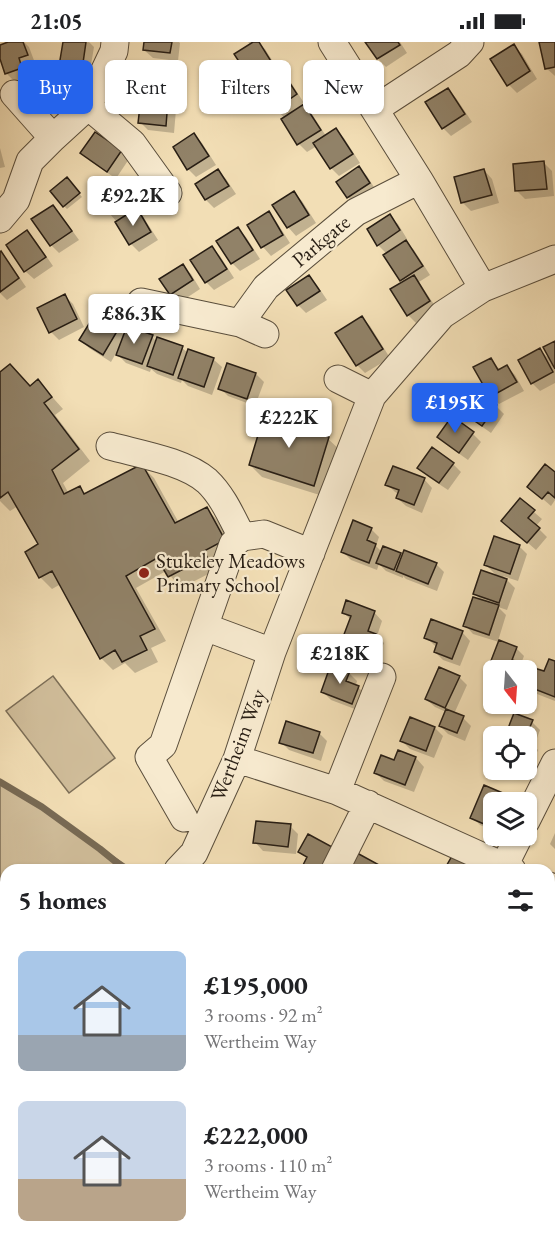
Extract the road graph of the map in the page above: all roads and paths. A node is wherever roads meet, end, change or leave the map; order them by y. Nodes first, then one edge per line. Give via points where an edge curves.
1 (115, 42) edge
2 (332, 42) edge
3 (470, 42) edge
4 (344, 60) edge
5 (14, 94) dead end
6 (93, 95) edge
7 (384, 103) edge
8 (93, 110) edge
9 (79, 114) edge
10 (378, 114) edge
11 (53, 138) junction
12 (419, 180) junction
13 (168, 193) dead end
14 (0, 219) edge
15 (555, 259) edge
16 (483, 288) junction
17 (141, 302) dead end
18 (240, 323) junction
19 (265, 334) dead end
20 (338, 379) dead end
21 (372, 396) junction
22 (110, 446) dead end
23 (242, 537) junction
24 (311, 553) junction
25 (205, 627) junction
26 (272, 652) junction
27 (382, 677) dead end
28 (237, 759) junction
29 (555, 763) edge
30 (337, 791) junction
31 (537, 799) edge
32 (368, 804) junction
33 (184, 818) dead end
34 (515, 846) edge
35 (184, 864) edge
36 (338, 864) edge
37 (495, 864) edge
38 (508, 864) edge

1 - 6 street
2 - 4 street
3 - 7 street via 459,54
5 - 11 street
8 - 13 street via 132,143
9 - 11 street
10 - 12 street
11 - 14 street via 30,161 16,200
12 - 16 street
12 - 18 street, Parkgate via 356,212 266,287
15 - 16 street, Wertheim Way
16 - 21 street, Wertheim Way via 442,315
17 - 18 street
18 - 19 street
20 - 21 street
21 - 24 street, Wertheim Way
22 - 23 street via 183,466 207,481
23 - 24 street via 264,534
23 - 25 street via 233,544
24 - 26 street, Wertheim Way
25 - 26 street
25 - 33 street via 163,745 150,757
26 - 28 street, Wertheim Way
27 - 30 street
28 - 30 street
28 - 35 street, Wertheim Way via 194,853
29 - 31 street
30 - 32 street
32 - 36 street
32 - 37 street
34 - 38 street

